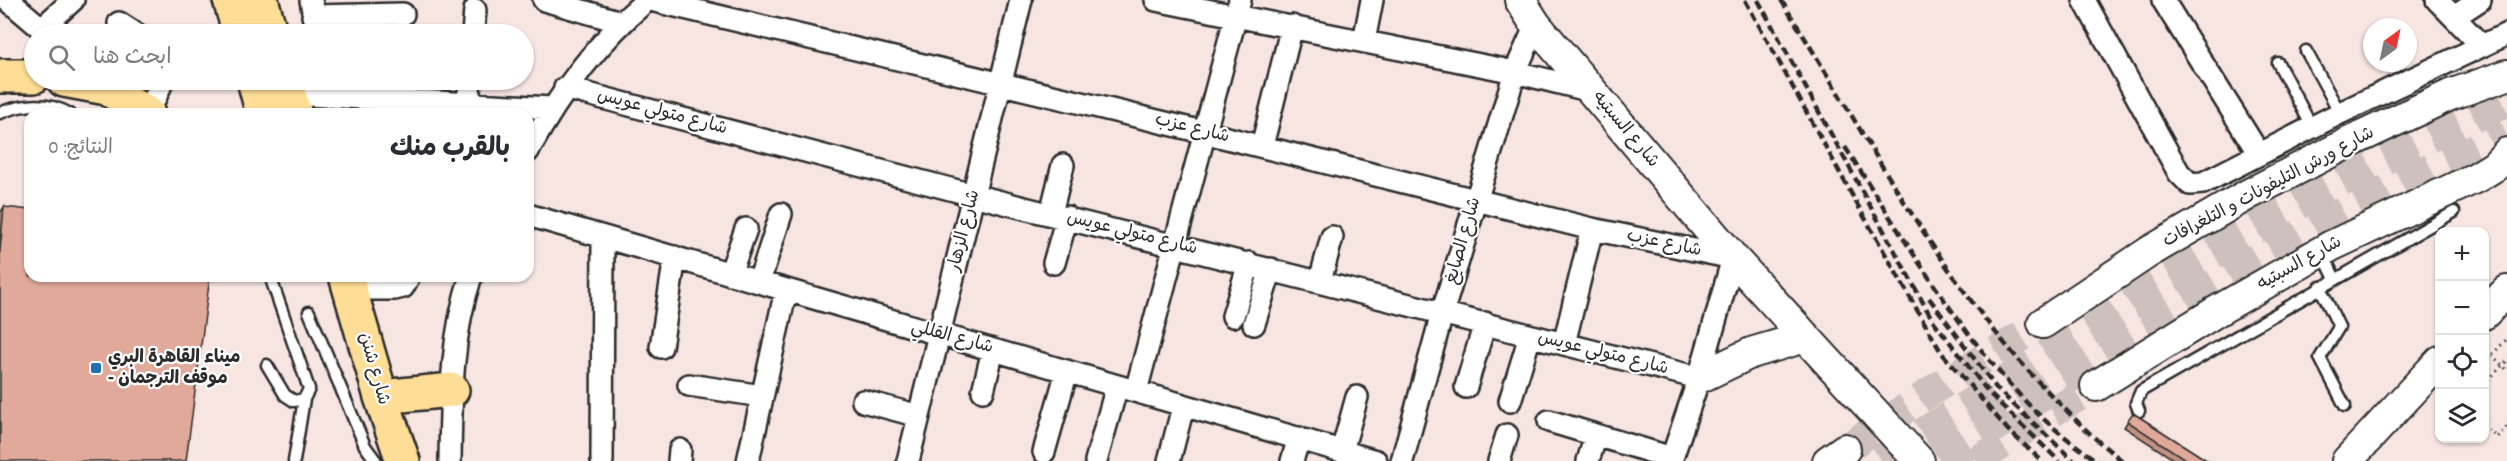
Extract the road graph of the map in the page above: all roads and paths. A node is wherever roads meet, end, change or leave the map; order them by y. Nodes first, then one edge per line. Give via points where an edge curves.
1 (8, 0) edge
2 (73, 0) edge
3 (230, 0) edge
4 (261, 0) edge
5 (544, 0) edge
6 (649, 0) edge
7 (1021, 0) edge
8 (1156, 0) edge
9 (1372, 0) edge
10 (1520, 0) edge
11 (2084, 0) edge
12 (2163, 0) edge
13 (2437, 0) edge
14 (2480, 0) edge
15 (337, 8) edge
16 (1238, 8) edge
17 (475, 10) dead end
18 (403, 16) edge
19 (314, 17) edge
20 (2454, 18) junction
21 (621, 22) junction
22 (37, 24) edge
23 (51, 24) edge
24 (237, 24) edge
25 (268, 24) edge
26 (474, 24) edge
27 (1536, 25) junction
28 (1292, 27) junction
29 (2507, 34) edge
30 (1364, 41) junction
31 (2482, 46) junction
32 (2306, 51) dead end
33 (2278, 63) dead end
34 (1515, 72) junction
35 (0, 75) edge
36 (2507, 75) edge
37 (24, 76) edge
38 (1000, 84) junction
39 (566, 88) junction
40 (111, 90) edge
41 (159, 90) edge
42 (257, 90) edge
43 (316, 90) edge
44 (404, 90) edge
45 (469, 90) edge
46 (1592, 91) junction
47 (289, 96) edge
48 (468, 103) junction
49 (55, 108) edge
50 (139, 108) edge
51 (151, 108) edge
52 (261, 108) edge
53 (552, 108) junction
54 (0, 113) edge
55 (2340, 113) junction
56 (2312, 127) junction
57 (1203, 132) junction
58 (534, 140) edge
59 (1262, 146) junction
60 (2507, 153) edge
61 (2259, 154) junction
62 (1063, 165) dead end
63 (974, 195) junction
64 (1476, 201) junction
65 (2454, 212) dead end
66 (781, 214) dead end
67 (1059, 215) junction
68 (534, 217) edge
69 (746, 229) dead end
70 (1592, 229) junction
71 (603, 237) junction
72 (1332, 237) dead end
73 (1175, 244) junction
74 (2321, 251) junction
75 (675, 257) junction
76 (1733, 258) junction
77 (1249, 263) junction
78 (1054, 264) dead end
79 (1271, 269) junction
80 (730, 273) junction
81 (2335, 279) junction
82 (1320, 281) junction
83 (272, 282) edge
84 (348, 282) edge
85 (406, 282) edge
86 (469, 282) edge
87 (759, 282) junction
88 (2320, 287) junction
89 (786, 290) junction
90 (2507, 291) edge
91 (2489, 309) edge
92 (309, 312) dead end
93 (1443, 314) junction
94 (1233, 316) dead end
95 (2043, 322) tunnel mouth
96 (1485, 323) junction
97 (1254, 324) dead end
98 (939, 336) junction
99 (1530, 336) junction
100 (1805, 337) junction
101 (2507, 339) edge
102 (1564, 344) junction
103 (661, 347) dead end
104 (993, 350) junction
105 (2492, 355) junction
106 (2489, 358) edge
107 (2507, 361) edge
108 (267, 365) dead end
109 (2435, 365) edge
110 (2503, 365) junction
111 (2507, 370) edge
112 (1067, 371) junction
113 (1700, 378) junction
114 (2489, 379) edge
115 (689, 385) dead end
116 (2096, 386) tunnel mouth
117 (1466, 387) dead end
118 (1126, 388) junction
119 (452, 390) junction
120 (983, 391) dead end
121 (762, 396) junction
122 (381, 397) junction
123 (1357, 397) dead end
124 (304, 399) junction
125 (863, 401) dead end
126 (1510, 401) dead end
127 (2345, 406) dead end
128 (1183, 407) junction
129 (2139, 411) dead end
130 (920, 416) junction
131 (1549, 421) dead end
132 (2507, 426) edge
133 (2489, 430) edge
134 (1507, 435) dead end
135 (1596, 435) junction
136 (1299, 438) junction
137 (1342, 451) junction
138 (1044, 452) dead end
139 (1672, 459) edge
140 (294, 461) edge
141 (376, 461) edge
142 (403, 461) edge
143 (450, 461) edge
144 (602, 461) edge
145 (748, 461) edge
146 (908, 461) edge
147 (1096, 461) edge
148 (1169, 461) edge
149 (1292, 461) edge
150 (1376, 461) edge
151 (1402, 461) edge
152 (1499, 461) edge
153 (1588, 461) edge
154 (1919, 461) edge
155 (2347, 461) edge

1 - 22 street
2 - 23 street
3 - 24 main road
4 - 25 main road
5 - 21 street
6 - 21 street
6 - 38 street, شارع عزب
7 - 38 street, شارع الزهار
8 - 16 street
9 - 30 street
10 - 27 street, شارع السبتيه
11 - 61 street via 2179,173 2190,184 2203,183
12 - 61 street
13 - 20 street
14 - 20 street
15 - 18 street
15 - 19 street
16 - 28 street
16 - 57 street
17 - 26 street
20 - 31 street
21 - 39 street
27 - 34 street, شارع الصايغ
27 - 46 street, شارع السبتيه
28 - 30 street
28 - 59 street
29 - 31 street
30 - 34 street
31 - 55 street
32 - 55 lane
33 - 56 lane
34 - 46 street
34 - 64 street, شارع الصايغ
35 - 37 main road
36 - 95 street, شارع ورش التليفونات و التلغرافات via 2348,143 2247,195 2149,252
38 - 57 street, شارع عزب
38 - 63 street, شارع الزهار
39 - 53 street
39 - 63 street, شارع متولي عويس
40 - 50 main road
41 - 51 street
42 - 52 main road
43 - 47 street
44 - 48 street
45 - 48 street
46 - 76 street, شارع السبتيه
48 - 53 street
49 - 54 lane via 28,106
53 - 58 street
55 - 56 street
56 - 61 street
57 - 59 street, شارع عزب
57 - 73 street
59 - 64 street, شارع عزب
60 - 74 street, شارع السبتيه via 2477,177
62 - 67 street
63 - 67 street, شارع متولي عويس
63 - 98 street, شارع الزهار
64 - 70 street, شارع عزب
64 - 93 street, شارع الصايغ
65 - 81 lane
66 - 87 street
67 - 73 street, شارع متولي عويس
67 - 78 street
68 - 71 street, شارع القللي
69 - 80 street
70 - 76 street, شارع عزب
70 - 102 street
71 - 75 street, شارع القللي
71 - 144 street
72 - 82 street
73 - 77 street, شارع متولي عويس
73 - 118 street
74 - 81 lane
74 - 116 street, شارع السبتيه
75 - 80 street, شارع القللي
75 - 103 street
76 - 100 street, شارع السبتيه
76 - 113 street
77 - 79 street, شارع متولي عويس
77 - 94 street
79 - 82 street, شارع متولي عويس
79 - 97 street
80 - 87 street, شارع القللي
81 - 88 lane
82 - 93 street, شارع متولي عويس
83 - 124 lane via 309,389
84 - 85 street via 396,289
84 - 122 main road, شارع شنن
86 - 119 street via 460,317
87 - 89 street, شارع القللي
88 - 127 lane via 2339,327 2323,352 2321,363
88 - 129 lane via 2140,390 2136,403
89 - 98 street, شارع القللي
89 - 121 street
90 - 91 street
92 - 141 lane via 365,446
93 - 96 street, شارع متولي عويس
93 - 151 street, شارع الصايغ
96 - 99 street, شارع متولي عويس
96 - 117 street
98 - 104 street, شارع القللي
98 - 130 street, شارع الزهار
99 - 102 street, شارع متولي عويس
99 - 126 street
100 - 113 street via 1750,353
100 - 154 street, شارع السبتيه
101 - 105 path
102 - 113 street, شارع متولي عويس
104 - 112 street, شارع القللي
104 - 120 street
105 - 106 path
105 - 110 path
107 - 110 path
108 - 124 lane via 285,395 294,401
109 - 155 street
110 - 111 path
110 - 114 path
112 - 118 street, شارع القللي
112 - 138 street
113 - 139 street
115 - 121 street
118 - 128 street, شارع القللي
118 - 147 street
119 - 122 main road
119 - 143 street
121 - 145 street
122 - 142 main road, شارع شنن
123 - 137 street
124 - 140 lane
125 - 130 street
128 - 136 street, شارع القللي
128 - 148 street
130 - 146 street, شارع الزهار
131 - 135 street
132 - 133 path via 2497,437
134 - 152 street
135 - 139 street
135 - 153 street
136 - 137 street, شارع القللي
136 - 149 street
137 - 150 street, شارع القللي

